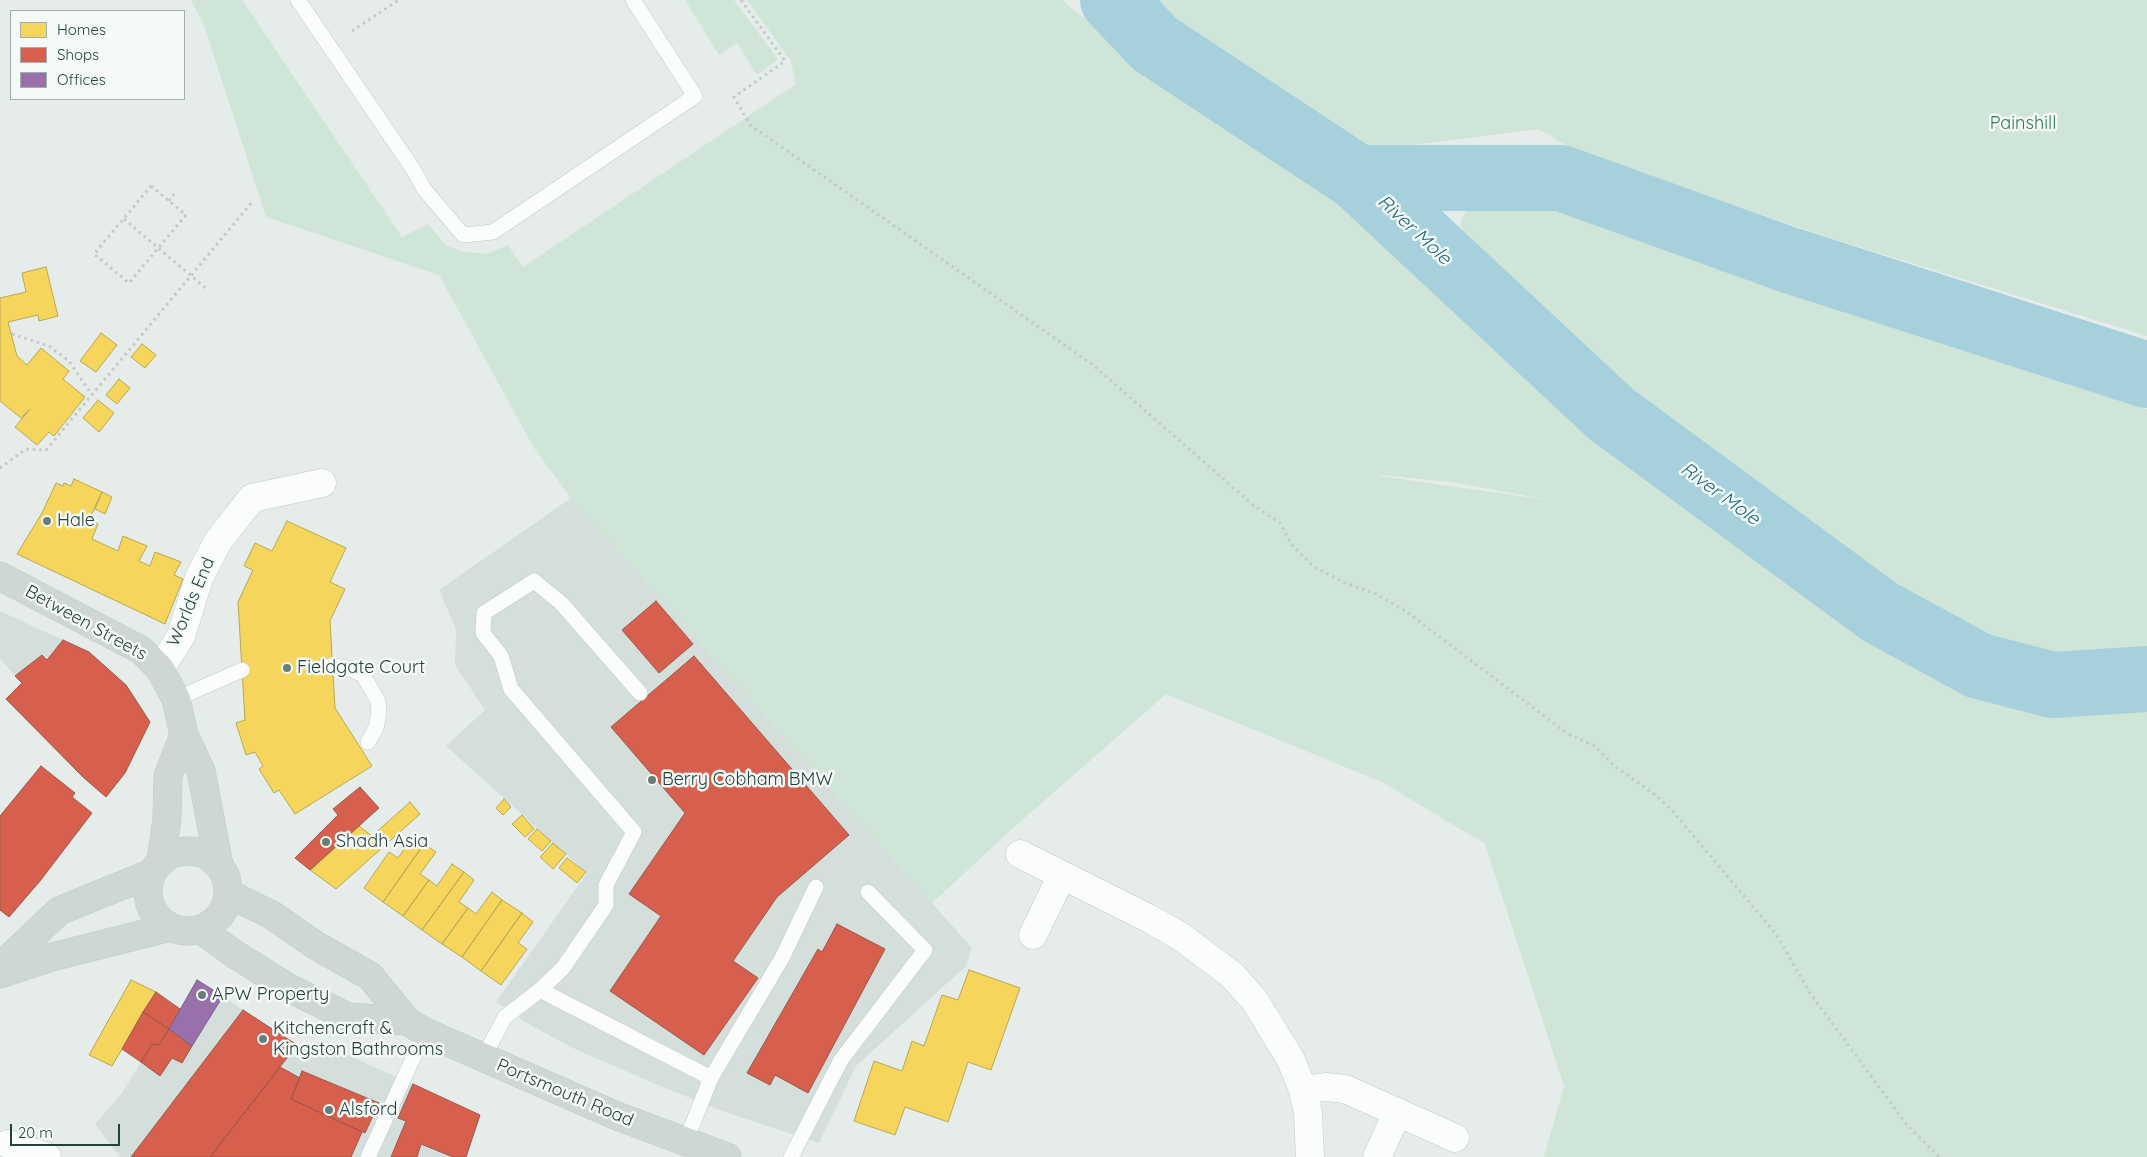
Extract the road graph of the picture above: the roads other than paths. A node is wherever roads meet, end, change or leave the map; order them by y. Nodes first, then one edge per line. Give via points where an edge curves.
1 (298, 0) edge
2 (633, 0) edge
3 (322, 483) dead end
4 (0, 576) edge
5 (332, 665) dead end
6 (160, 669) junction
7 (242, 670) dead end
8 (640, 693) dead end
9 (176, 699) junction
10 (184, 735) junction
11 (368, 742) dead end
12 (1020, 854) dead end
13 (219, 865) junction
14 (156, 867) junction
15 (1062, 875) junction
16 (816, 887) dead end
17 (868, 892) dead end
18 (229, 894) junction
19 (170, 928) junction
20 (201, 930) junction
21 (1033, 935) dead end
22 (0, 967) edge
23 (0, 974) edge
24 (540, 990) junction
25 (416, 1027) junction
26 (483, 1058) junction
27 (711, 1078) junction
28 (1303, 1090) junction
29 (1397, 1112) junction
30 (1454, 1138) dead end
31 (684, 1143) junction
32 (5, 1145) edge
33 (47, 1157) edge
34 (368, 1157) edge
35 (727, 1157) edge
36 (791, 1157) edge
37 (1310, 1157) edge
38 (1377, 1157) edge

1 - 2 lane via 424,189 462,235 493,232 695,96
3 - 6 street, Worlds End via 252,498 218,541 199,578 181,636
4 - 6 main road, Between Streets via 141,650
5 - 11 lane via 364,676 378,701 376,728
6 - 9 main road, Between Streets
7 - 9 lane
8 - 24 lane via 561,603 534,581 484,613 483,633 501,656 511,689 634,832 606,884 606,905 563,968
9 - 10 main road, Between Streets
10 - 13 main road, Between Streets via 200,771
10 - 14 main road via 168,776 167,818
12 - 15 street
13 - 14 main road via 206,855 191,851 175,853
13 - 18 main road
14 - 19 main road via 148,889 150,905
14 - 22 main road via 60,911
15 - 21 street
15 - 28 street via 1180,936 1232,975 1274,1029
16 - 27 lane via 782,958
17 - 36 lane via 925,950 841,1060
18 - 20 main road via 225,909
18 - 25 main road, Portsmouth Road via 272,915 314,945 370,976
19 - 20 main road
19 - 23 main road via 52,957
20 - 25 main road, Portsmouth Road via 287,987 348,1017
24 - 26 lane via 505,1017
24 - 27 lane
25 - 26 main road, Portsmouth Road
25 - 34 lane
26 - 31 main road, Portsmouth Road
27 - 31 lane
28 - 29 street via 1345,1089
28 - 37 street via 1308,1113
29 - 30 street
29 - 38 street
31 - 35 main road, Portsmouth Road
32 - 33 street

